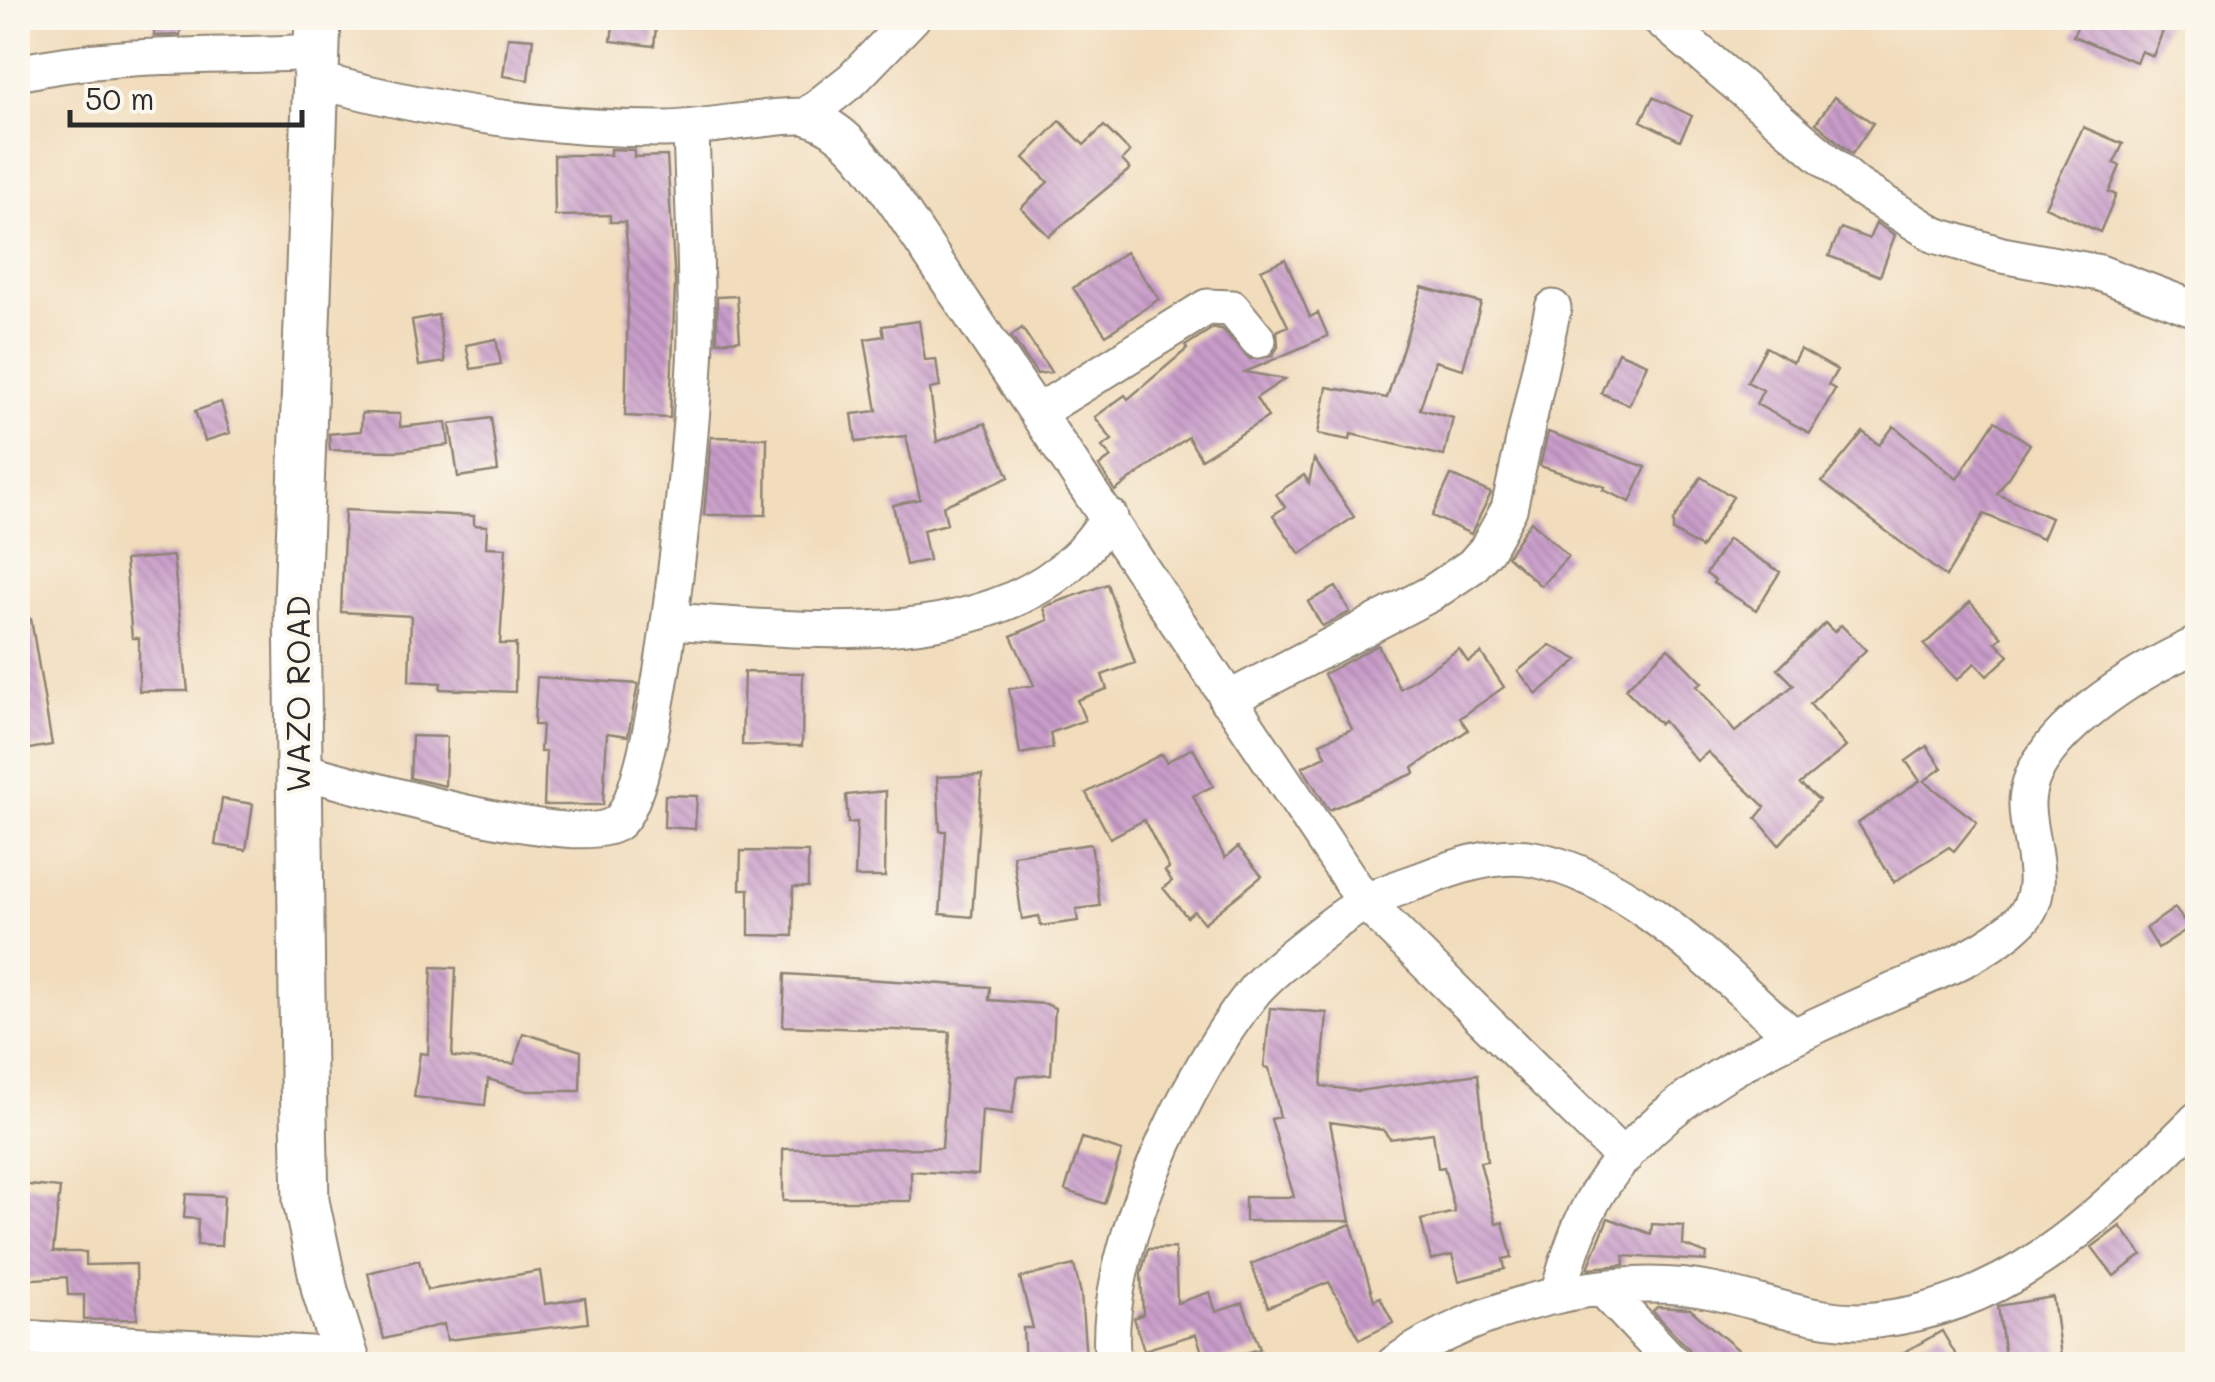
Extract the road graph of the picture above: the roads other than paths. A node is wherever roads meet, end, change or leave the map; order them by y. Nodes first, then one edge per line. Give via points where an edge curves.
1 (912, 18) edge
2 (1658, 18) edge
3 (317, 50) edge
4 (18, 72) edge
5 (806, 116) junction
6 (691, 130) junction
7 (1553, 308) dead end
8 (2198, 310) edge
9 (1258, 340) dead end
10 (1038, 412) junction
11 (1110, 516) junction
12 (670, 621) junction
13 (2198, 644) edge
14 (1227, 700) junction
15 (299, 770) junction
16 (1365, 902) junction
17 (1794, 1036) junction
18 (2198, 1119) edge
19 (1624, 1158) junction
20 (1605, 1291) junction
21 (1558, 1295) junction
22 (18, 1338) edge
23 (347, 1360) edge
24 (1113, 1364) edge
25 (1394, 1364) edge
26 (1674, 1364) edge

1 - 5 street
2 - 8 street via 1857,186 1935,234 2002,255 2100,273
3 - 4 street via 56,64
3 - 6 street via 397,102 499,118
3 - 15 main road, WAZO ROAD via 302,368
5 - 6 street
5 - 10 street via 858,151
6 - 12 street via 695,354
7 - 14 street via 1509,509 1488,549 1432,593
9 - 10 street via 1232,308 1208,307
10 - 11 street
11 - 12 street via 1076,558 1036,587 995,607 932,623 866,628
11 - 14 street
12 - 15 street via 637,787 614,826 584,830 466,813
13 - 17 street via 2092,706 2033,775 2026,802 2036,876 2022,919 1954,962
14 - 16 street
15 - 23 main road, WAZO ROAD via 306,1202
16 - 17 street via 1462,864 1531,858 1594,878 1667,928
16 - 19 street
16 - 24 street via 1258,987 1212,1050 1128,1238 1110,1338
17 - 19 street via 1691,1094
18 - 20 street via 2088,1227 2014,1277 1944,1306 1874,1320 1815,1317 1671,1286
19 - 21 street via 1598,1191
20 - 21 street
20 - 26 street
21 - 25 street via 1485,1316
22 - 23 street

